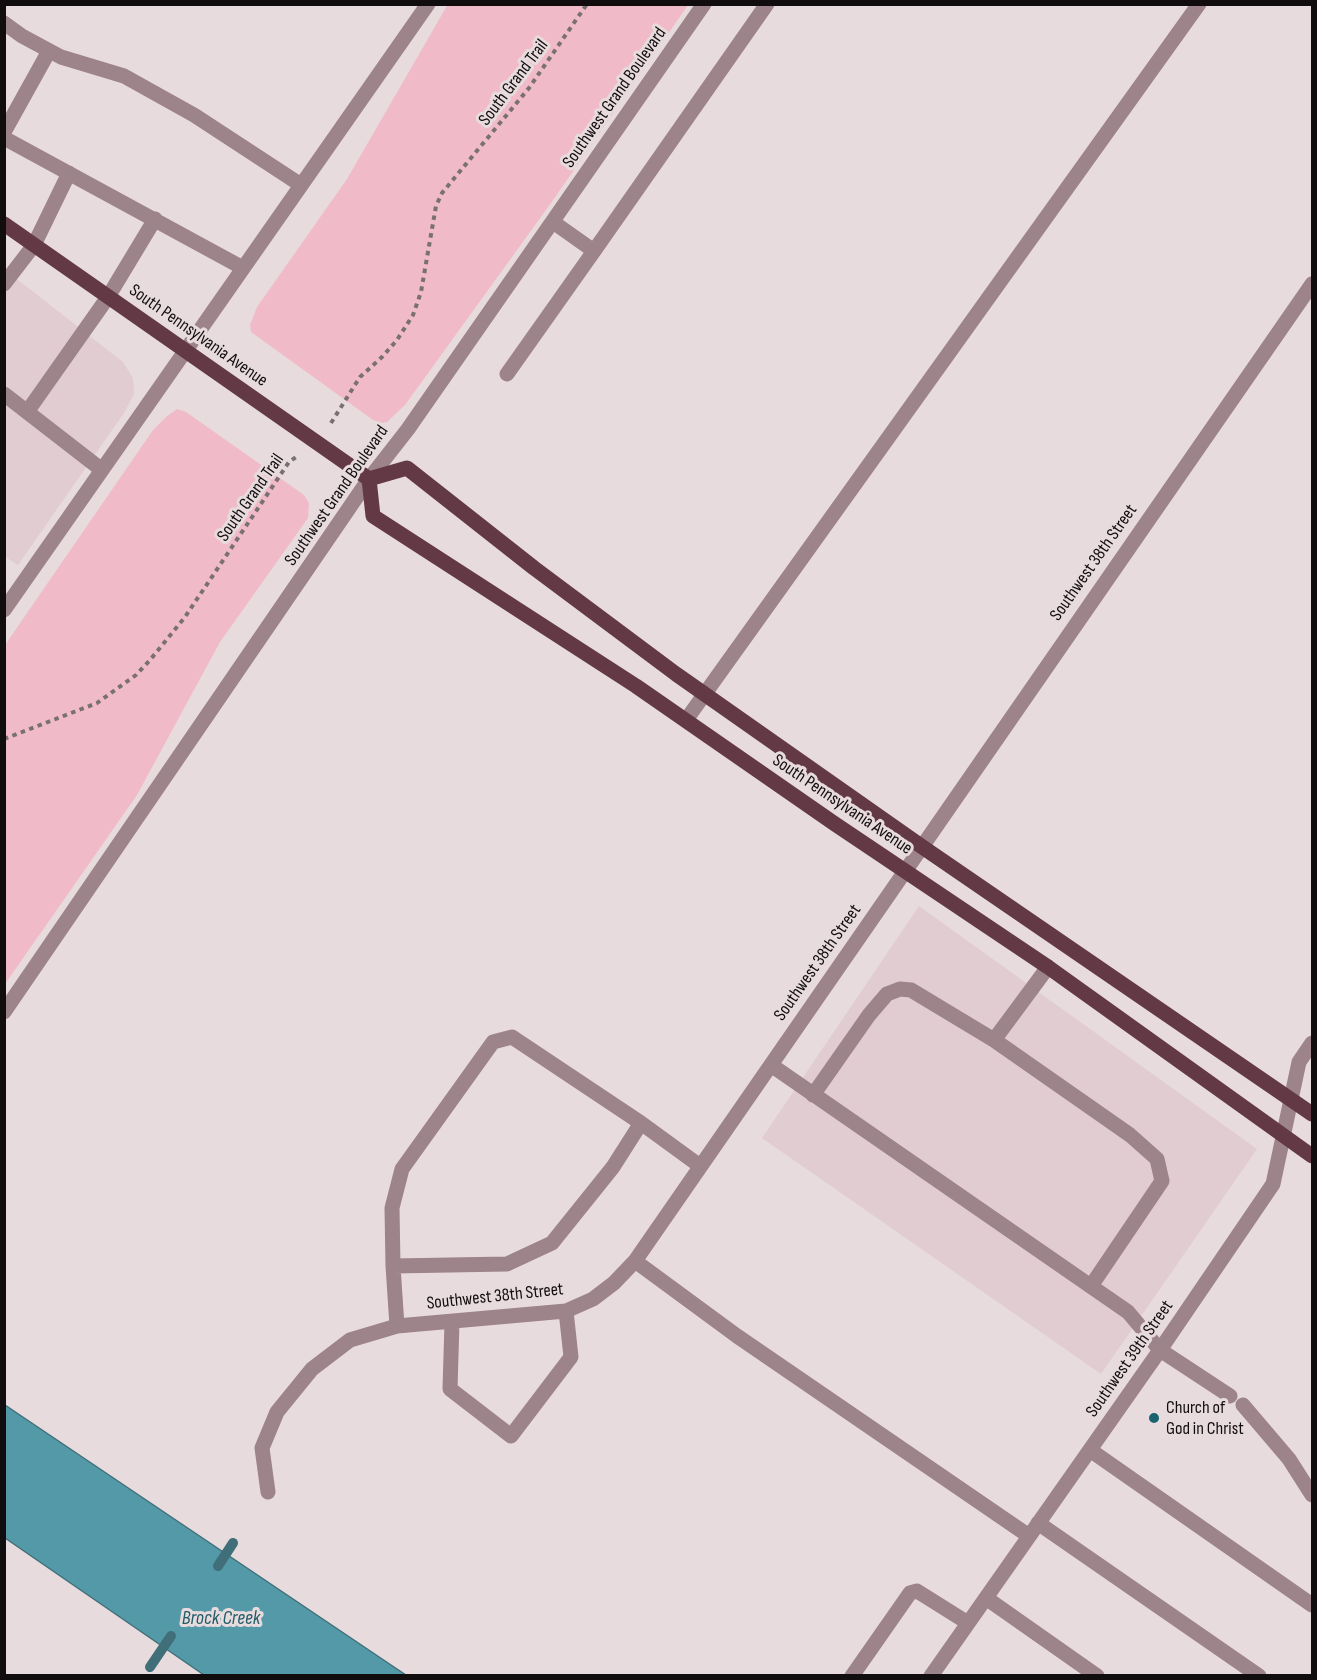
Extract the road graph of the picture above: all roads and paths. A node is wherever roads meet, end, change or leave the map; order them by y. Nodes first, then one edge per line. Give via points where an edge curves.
1 (428, 4) edge
2 (586, 4) edge
3 (704, 4) edge
4 (767, 4) edge
5 (1198, 4) edge
6 (4, 23) edge
7 (49, 51) junction
8 (4, 132) edge
9 (4, 138) edge
10 (69, 173) junction
11 (302, 184) junction
12 (155, 219) junction
13 (553, 222) junction
14 (4, 224) edge
15 (34, 244) junction
16 (594, 251) junction
17 (243, 268) junction
18 (4, 284) edge
19 (1312, 284) edge
20 (108, 297) junction
21 (185, 350) junction
22 (507, 374) dead end
23 (4, 394) edge
24 (27, 412) junction
25 (318, 443) junction
26 (102, 470) junction
27 (369, 480) junction
28 (4, 610) edge
29 (705, 694) junction
30 (686, 720) junction
31 (4, 739) edge
32 (921, 846) junction
33 (905, 872) junction
34 (1048, 967) junction
35 (4, 1012) edge
36 (994, 1040) junction
37 (1312, 1043) edge
38 (771, 1065) junction
39 (813, 1095) junction
40 (1291, 1100) junction
41 (1312, 1114) edge
42 (641, 1123) junction
43 (1284, 1137) junction
44 (1312, 1156) edge
45 (700, 1166) junction
46 (635, 1261) junction
47 (393, 1266) junction
48 (1090, 1286) junction
49 (566, 1311) junction
50 (452, 1322) junction
51 (398, 1326) junction
52 (1160, 1350) junction
53 (1230, 1396) dead end
54 (1243, 1406) dead end
55 (1090, 1450) junction
56 (268, 1492) dead end
57 (1312, 1495) edge
58 (1034, 1529) junction
59 (986, 1598) junction
60 (1312, 1605) edge
61 (968, 1623) junction
62 (853, 1675) edge
63 (931, 1676) edge
64 (1097, 1676) edge
65 (1259, 1676) edge

1 - 11 street
2 - 25 path, South Grand Trail via 529,88 442,193 413,315 397,340 360,377
3 - 13 street, Southwest Grand Boulevard
4 - 16 street
5 - 29 street
6 - 7 street
7 - 8 street
7 - 11 street via 124,76
9 - 10 street
10 - 12 street
10 - 15 street
11 - 17 street
12 - 17 street
12 - 20 street
13 - 16 street
13 - 27 street, Southwest Grand Boulevard
14 - 15 main road, South Pennsylvania Avenue
15 - 18 street
15 - 20 main road, South Pennsylvania Avenue
16 - 22 street
17 - 21 street
19 - 32 street, Southwest 38th Street
20 - 21 main road, South Pennsylvania Avenue
20 - 24 street
21 - 25 main road, South Pennsylvania Avenue
21 - 26 street
23 - 24 street
24 - 26 street
25 - 27 main road, South Pennsylvania Avenue
25 - 31 path, South Grand Trail via 289,462 185,617 136,675 97,703
26 - 28 street
27 - 29 main road, South Pennsylvania Avenue via 407,468
27 - 30 main road, South Pennsylvania Avenue via 373,516
27 - 35 street, Southwest Grand Boulevard
29 - 30 street
29 - 32 main road, South Pennsylvania Avenue
30 - 33 main road, South Pennsylvania Avenue
32 - 33 street, Southwest 38th Street
32 - 40 main road, South Pennsylvania Avenue
33 - 34 main road, South Pennsylvania Avenue
33 - 38 street, Southwest 38th Street
34 - 36 street
34 - 43 main road, South Pennsylvania Avenue
36 - 39 street via 911,990 900,989 887,994 869,1015
36 - 48 street via 1130,1135 1157,1159 1162,1181
37 - 40 street, Southwest 39th Street via 1299,1062
38 - 39 street
38 - 45 street, Southwest 38th Street
39 - 48 street
40 - 41 main road, South Pennsylvania Avenue
40 - 43 street, Southwest 39th Street
42 - 45 street
42 - 47 street via 613,1167 552,1243 507,1264
42 - 47 street via 512,1037 493,1042 402,1169 392,1208
43 - 44 main road, South Pennsylvania Avenue
43 - 52 street, Southwest 39th Street via 1273,1184
45 - 46 street, Southwest 38th Street
46 - 49 street, Southwest 38th Street via 593,1299
46 - 58 street via 738,1336
47 - 51 street
48 - 52 street via 1128,1312
49 - 50 street, Southwest 38th Street
49 - 50 street via 571,1358 511,1436 450,1389
50 - 51 street, Southwest 38th Street
51 - 56 street, Southwest 38th Street via 350,1340 312,1369 277,1412 262,1448
52 - 53 street
52 - 55 street, Southwest 39th Street
54 - 57 street via 1289,1459
55 - 58 street, Southwest 39th Street
55 - 60 street
58 - 59 street, Southwest 39th Street
58 - 65 street
59 - 61 street, Southwest 39th Street
59 - 64 street
61 - 62 street via 917,1591 910,1593
61 - 63 street, Southwest 39th Street

